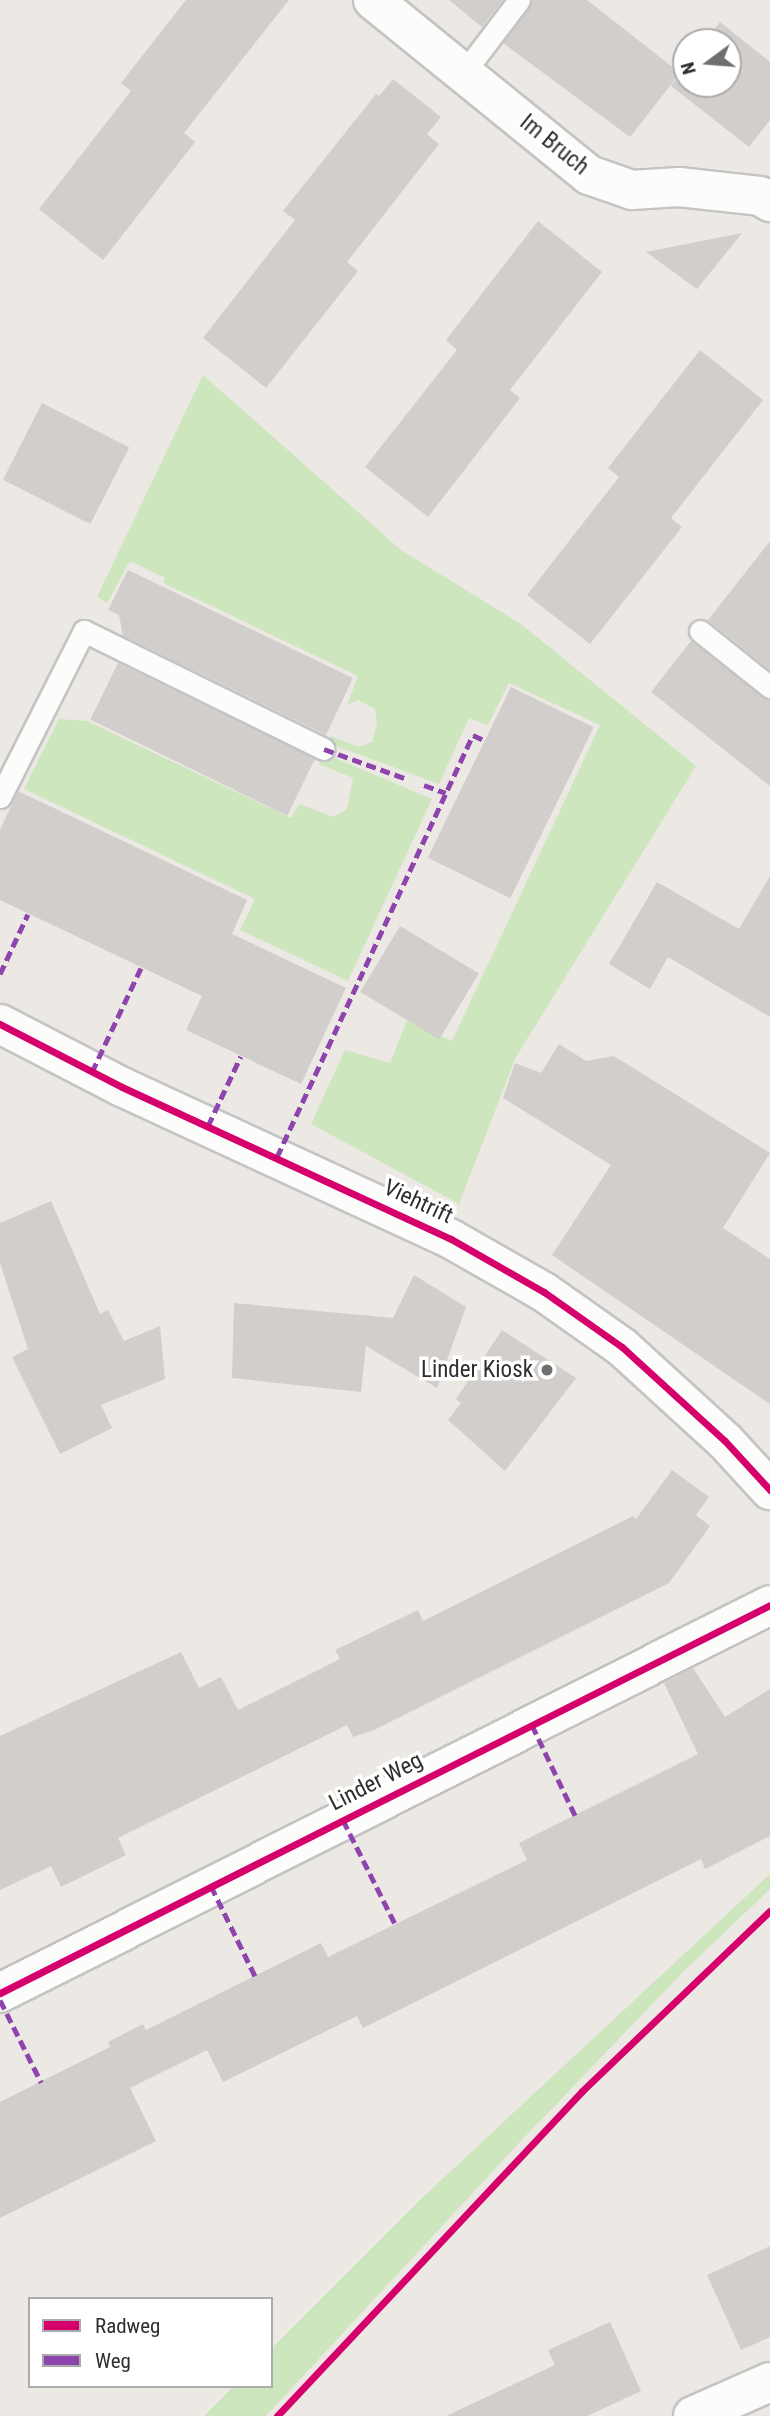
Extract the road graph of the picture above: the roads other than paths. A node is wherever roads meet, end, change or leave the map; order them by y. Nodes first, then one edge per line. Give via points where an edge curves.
1 (373, 0) edge
2 (519, 0) edge
3 (465, 71) junction
4 (770, 202) edge
5 (700, 631) dead end
6 (770, 687) edge
7 (324, 749) dead end
8 (0, 797) edge
9 (0, 1024) edge
10 (770, 1490) edge
11 (770, 1605) edge
12 (0, 1993) edge
13 (770, 2382) edge
14 (693, 2416) edge

1 - 3 street, Im Bruch
2 - 3 lane
3 - 4 street, Im Bruch via 589,175 632,190 679,187 760,196
5 - 6 lane
7 - 8 lane via 84,631
9 - 10 street, Viehtrift via 112,1082 451,1239 544,1292 622,1347 725,1441
11 - 12 street, Linder Weg
13 - 14 street

